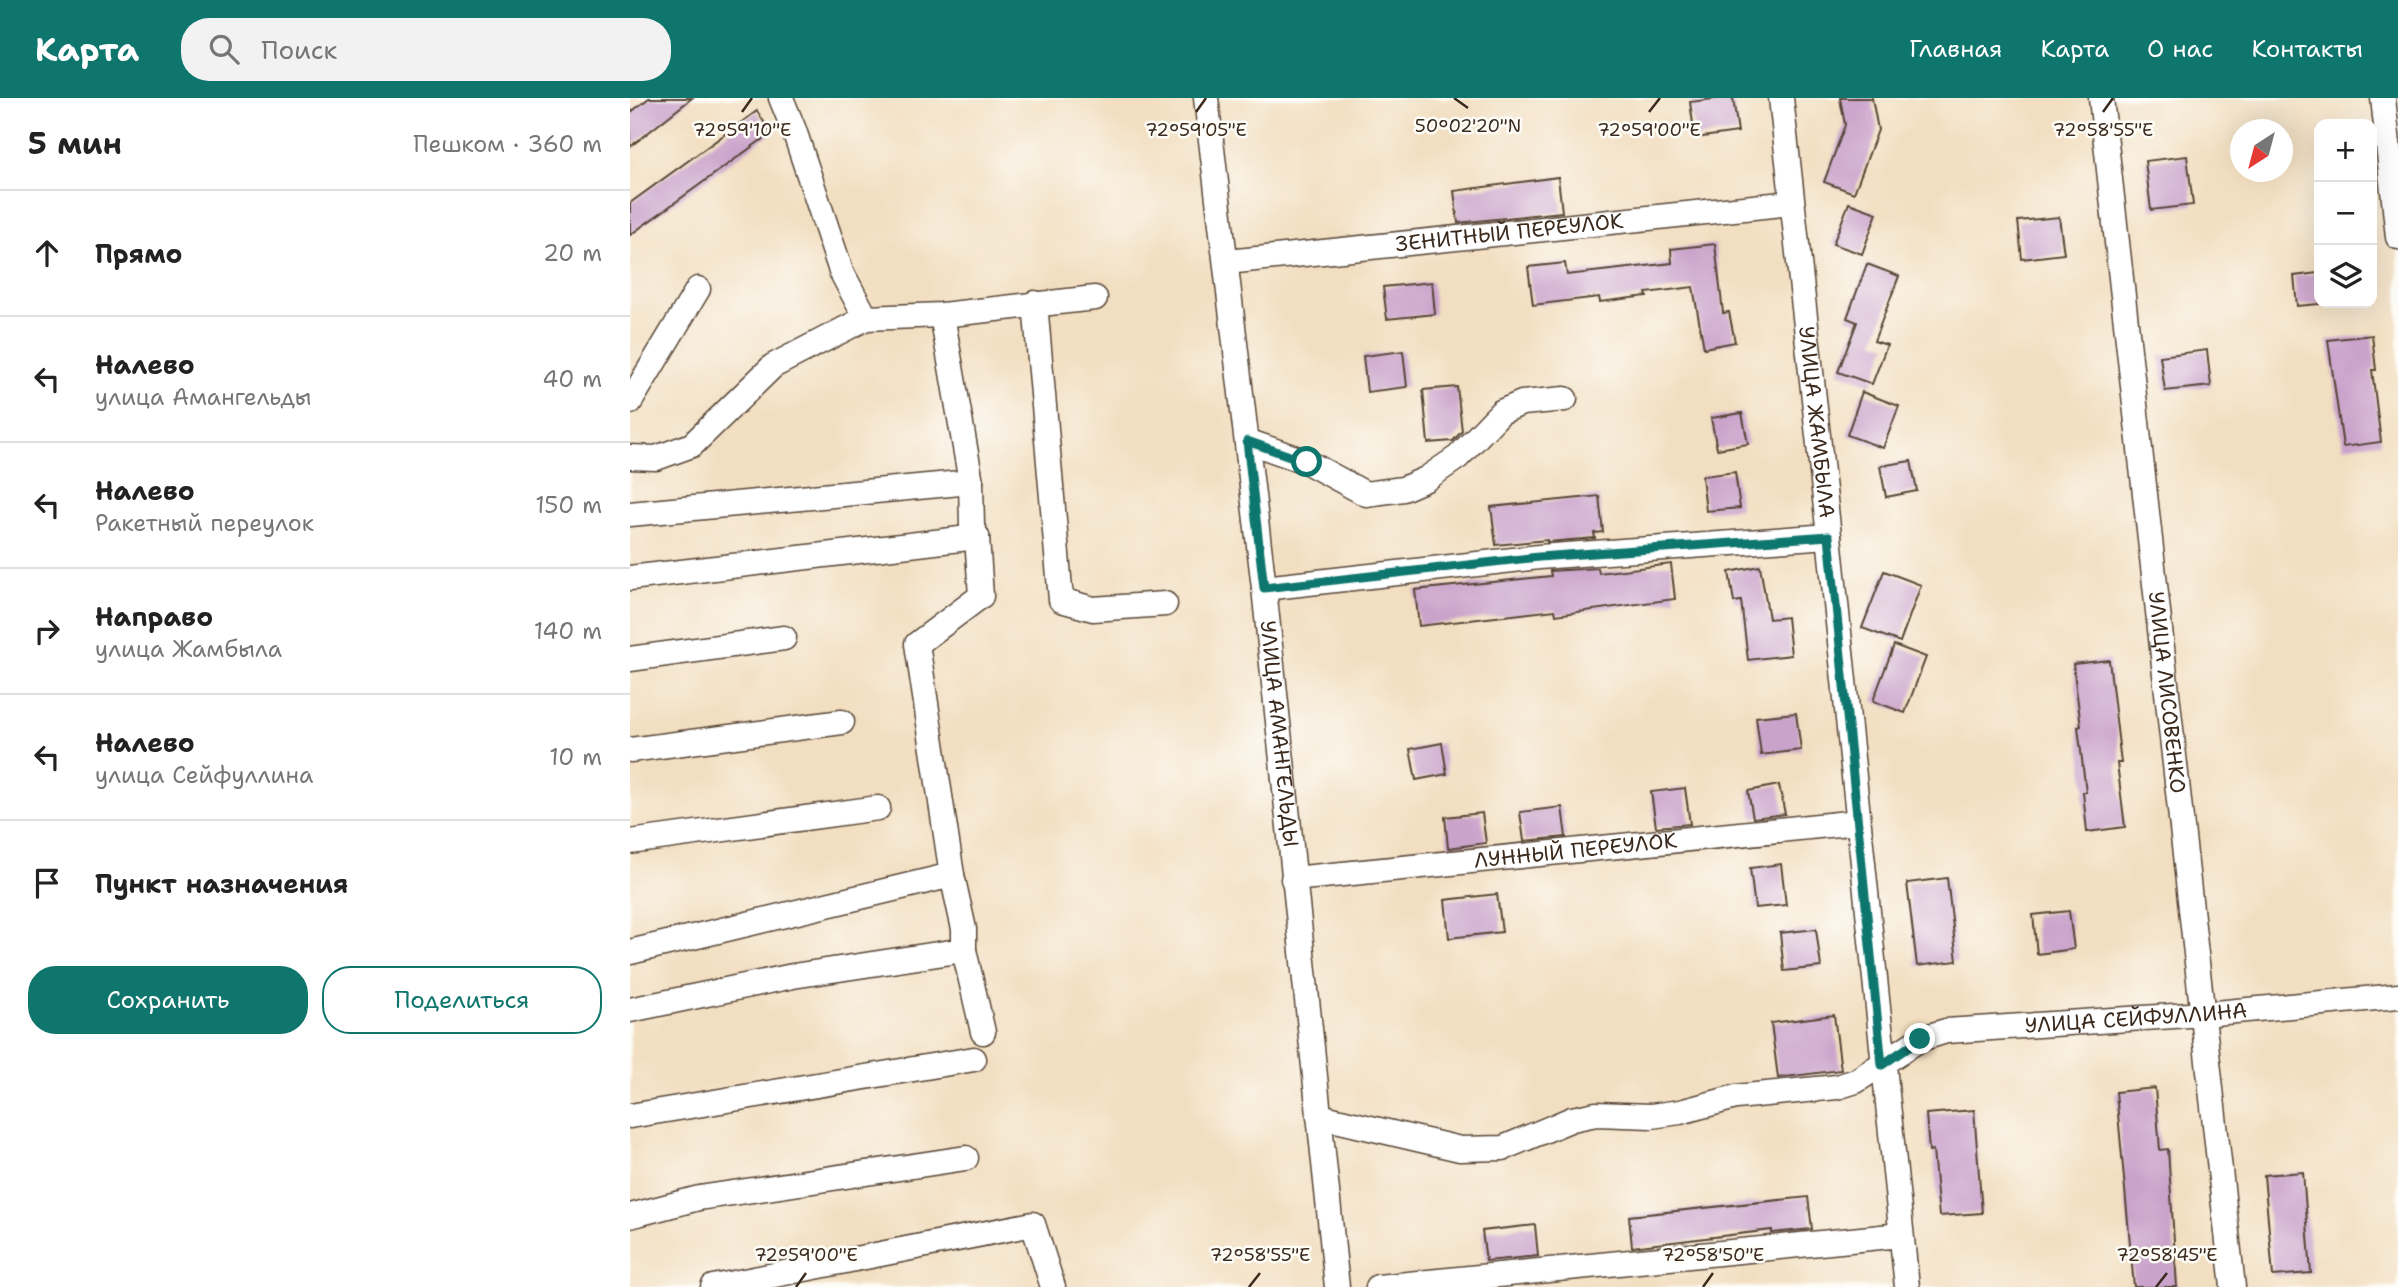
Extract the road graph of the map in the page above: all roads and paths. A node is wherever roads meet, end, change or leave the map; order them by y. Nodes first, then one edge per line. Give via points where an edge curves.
1 (781, 98) edge
2 (1206, 98) edge
3 (1781, 98) edge
4 (2101, 98) edge
5 (2383, 98) edge
6 (1792, 203) junction
7 (2398, 237) edge
8 (1227, 261) junction
9 (698, 289) dead end
10 (1095, 298) dead end
11 (1035, 303) junction
12 (942, 314) junction
13 (866, 318) junction
14 (1565, 399) dead end
15 (630, 402) edge
16 (1247, 441) junction
17 (630, 457) edge
18 (971, 482) junction
19 (630, 514) edge
20 (1829, 536) junction
21 (977, 537) junction
22 (630, 578) edge
23 (1264, 588) junction
24 (1165, 604) dead end
25 (784, 638) dead end
26 (630, 659) edge
27 (842, 722) dead end
28 (630, 750) edge
29 (878, 808) dead end
30 (1858, 822) junction
31 (630, 842) edge
32 (952, 875) junction
33 (1293, 879) junction
34 (964, 950) junction
35 (630, 952) edge
36 (2398, 996) edge
37 (630, 1010) edge
38 (2204, 1014) junction
39 (983, 1032) dead end
40 (974, 1059) dead end
41 (1882, 1065) junction
42 (630, 1115) edge
43 (1319, 1115) junction
44 (966, 1158) dead end
45 (630, 1216) edge
46 (1901, 1236) junction
47 (1047, 1285) edge
48 (713, 1287) edge
49 (1337, 1287) edge
50 (1378, 1287) edge
51 (1907, 1287) edge
52 (2234, 1287) edge

1 - 13 street via 841,271
2 - 8 street, УЛИЦА АМАНГЕЛЬДЫ
3 - 6 street, УЛИЦА ЖАМБЫЛА
4 - 38 street, УЛИЦА ЛИСОВЕНКО
5 - 7 street
6 - 8 street, ЗЕНИТНЫЙ ПЕРЕУЛОК
6 - 20 street, УЛИЦА ЖАМБЫЛА
8 - 16 street, УЛИЦА АМАНГЕЛЬДЫ
9 - 15 street
10 - 11 street
11 - 12 street
11 - 24 street via 1061,600 1093,609
12 - 13 street
12 - 18 street
13 - 17 street via 773,366 692,445 656,458
14 - 16 street via 1522,403 1501,411 1458,457 1426,479 1403,489 1366,494 1307,462
16 - 23 street, УЛИЦА АМАНГЕЛЬДЫ
18 - 19 street
18 - 21 street via 972,527
20 - 23 street via 1539,557
20 - 30 street, УЛИЦА ЖАМБЫЛА
21 - 22 street
21 - 32 street via 981,596 917,644
23 - 33 street, УЛИЦА АМАНГЕЛЬДЫ
25 - 26 street
27 - 28 street
29 - 31 street
30 - 33 street, ЛУННЫЙ ПЕРЕУЛОК
30 - 41 street, УЛИЦА ЖАМБЫЛА
32 - 34 street
32 - 35 street
33 - 43 street, УЛИЦА АМАНГЕЛЬДЫ
34 - 37 street via 793,976
34 - 39 street
36 - 38 street, УЛИЦА СЕЙФУЛЛИНА
38 - 41 street, УЛИЦА СЕЙФУЛЛИНА via 1946,1031 1920,1039
38 - 52 street, УЛИЦА ЛИСОВЕНКО
40 - 42 street
41 - 43 street, УЛИЦА СЕЙФУЛЛИНА via 1837,1087 1736,1097 1651,1116 1596,1114 1572,1119 1503,1148 1460,1149
41 - 46 street, УЛИЦА ЖАМБЫЛА
43 - 49 street, УЛИЦА АМАНГЕЛЬДЫ
44 - 45 street via 699,1198
46 - 50 street
46 - 51 street, УЛИЦА ЖАМБЫЛА
47 - 48 street via 1033,1224

